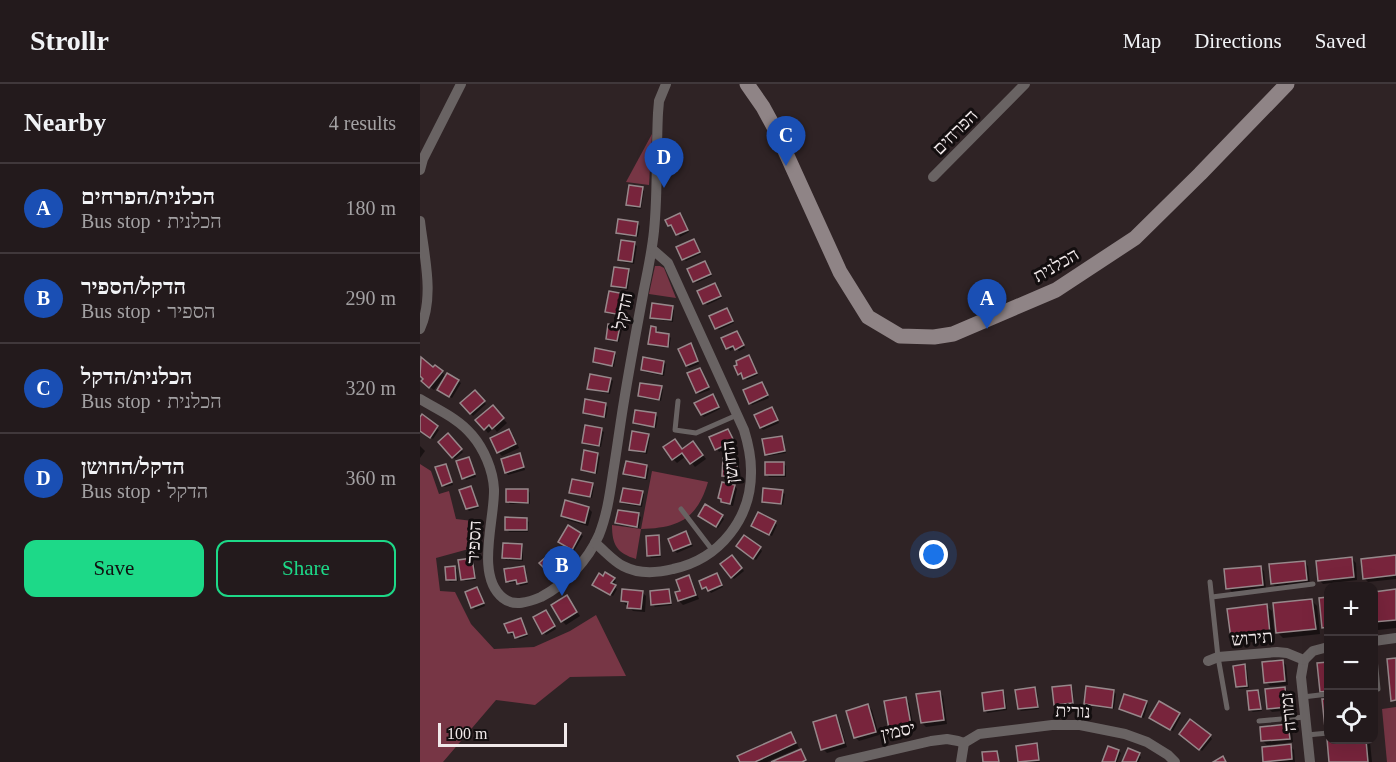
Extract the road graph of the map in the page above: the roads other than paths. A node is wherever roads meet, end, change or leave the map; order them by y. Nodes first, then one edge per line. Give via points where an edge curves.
1 (461, 84) edge
2 (666, 84) edge
3 (747, 84) edge
4 (1025, 84) edge
5 (1287, 84) edge
6 (420, 170) edge
7 (933, 177) dead end
8 (420, 221) edge
9 (651, 249) junction
10 (423, 310) edge
11 (420, 329) edge
12 (420, 399) edge
13 (678, 401) dead end
14 (737, 415) junction
15 (681, 510) dead end
16 (595, 543) junction
17 (713, 551) junction
18 (1210, 582) dead end
19 (1313, 584) dead end
20 (1212, 597) junction
21 (1396, 638) edge
22 (1378, 640) edge
23 (1324, 648) edge
24 (1213, 659) junction
25 (1304, 660) junction
26 (1324, 695) edge
27 (1303, 697) junction
28 (1227, 708) dead end
29 (1305, 717) junction
30 (1259, 721) dead end
31 (1324, 733) edge
32 (1307, 735) junction
33 (964, 744) junction
34 (840, 762) edge
35 (961, 762) edge
36 (1175, 762) edge
37 (1310, 762) edge

1 - 6 street
2 - 9 street, הדקל via 659,101
3 - 5 street, הכלנית via 775,129 840,272 867,317 900,336 934,337 952,334 1056,290 1135,238
4 - 7 street, הפרחים
8 - 10 street via 427,285
9 - 14 street, החושן via 668,263
9 - 16 street, הדקל via 609,498
10 - 11 street
12 - 16 street, הספיר via 463,425 486,457 494,487 489,571 498,594 505,600 522,603 543,596 568,577
13 - 14 lane via 675,430 696,433
14 - 17 street, החושן via 750,453 749,497 734,528
15 - 17 lane
16 - 17 street, החושן via 622,566 647,572 682,567
18 - 20 lane
19 - 20 lane
20 - 24 lane
21 - 22 street
23 - 25 street
24 - 25 street, תירוש via 1281,652
24 - 28 lane
25 - 27 street, זמורה
26 - 27 lane
27 - 29 street, זמורה
29 - 30 lane
29 - 32 street, זמורה
31 - 32 lane
32 - 37 street, זמורה
33 - 34 street, יסמין via 947,739 931,741
33 - 35 street
33 - 36 street, נורית via 979,734 1080,725 1147,742

